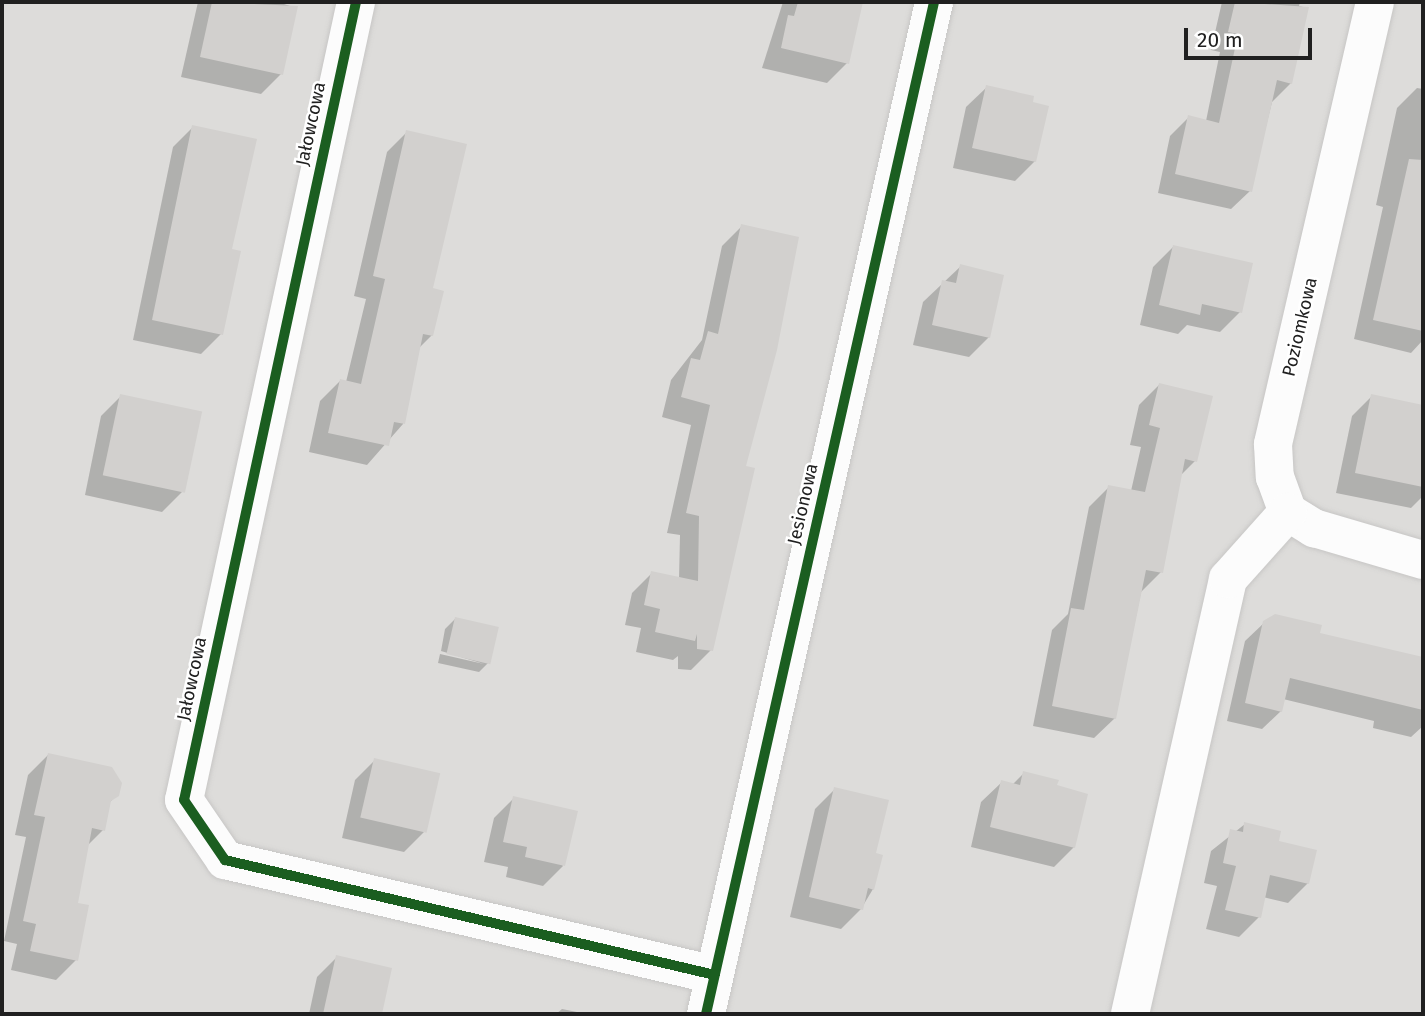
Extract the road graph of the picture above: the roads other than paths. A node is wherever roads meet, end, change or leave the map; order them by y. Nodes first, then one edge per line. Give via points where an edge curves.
1 (356, 2) edge
2 (934, 2) edge
3 (1375, 2) edge
4 (1288, 512) junction
5 (1423, 560) edge
6 (715, 975) junction
7 (706, 1014) edge
8 (1130, 1014) edge

1 - 6 street, Jałowcowa via 184,800 225,860
2 - 6 street, Jesionowa
3 - 4 street, Poziomkowa via 1273,443 1275,477
4 - 5 street via 1335,536
4 - 8 street via 1228,579
6 - 7 street, Jesionowa

